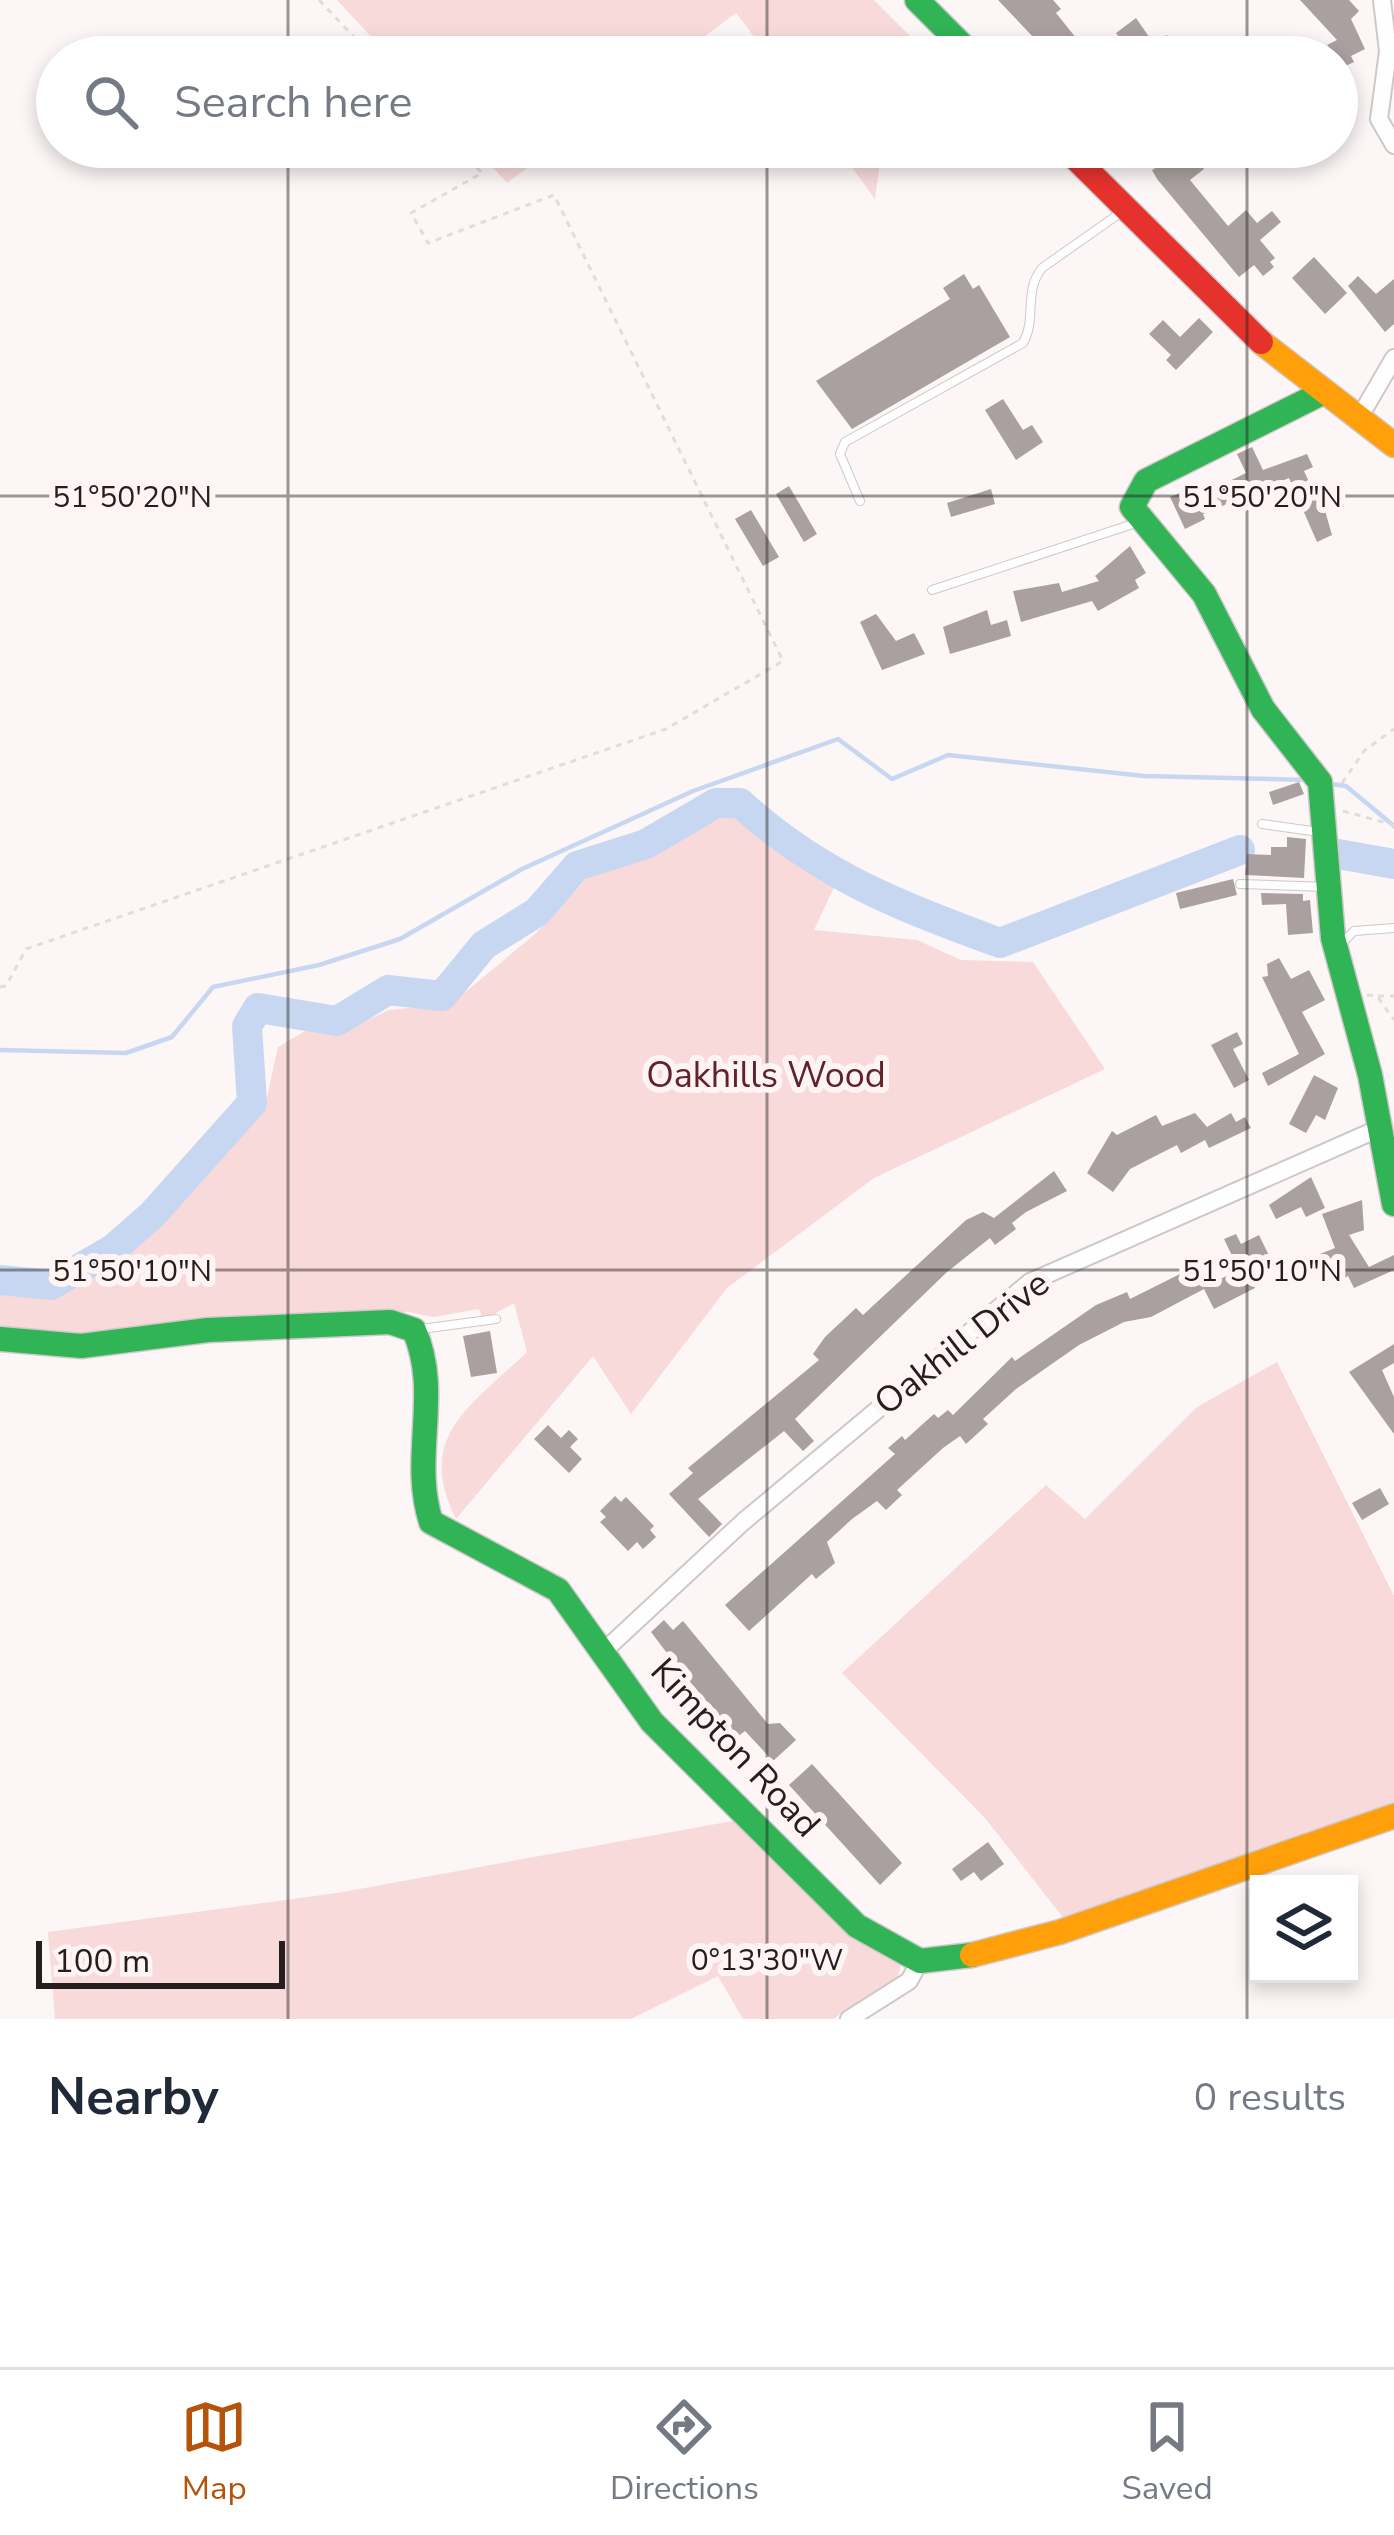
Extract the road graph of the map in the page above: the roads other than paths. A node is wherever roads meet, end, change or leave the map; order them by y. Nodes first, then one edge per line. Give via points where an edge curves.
1 (917, 0) edge
2 (1382, 0) edge
3 (953, 36) edge
4 (1394, 146) edge
5 (1084, 168) edge
6 (1124, 210) junction
7 (1394, 358) edge
8 (1324, 392) junction
9 (1359, 418) junction
10 (1394, 445) edge
11 (860, 501) dead end
12 (1139, 522) junction
13 (932, 590) dead end
14 (1326, 819) junction
15 (1262, 824) dead end
16 (1240, 884) dead end
17 (1328, 887) junction
18 (1394, 928) edge
19 (1345, 940) junction
20 (1380, 1128) junction
21 (1394, 1204) edge
22 (496, 1318) dead end
23 (414, 1330) junction
24 (0, 1339) edge
25 (604, 1651) junction
26 (1394, 1816) edge
27 (920, 1961) junction
28 (849, 2019) edge

1 - 3 street
2 - 4 street via 1388,51 1379,119
5 - 6 street
6 - 8 street via 1234,319
6 - 11 lane via 1033,279 1022,343 845,442 840,454
7 - 9 street
8 - 9 street
8 - 12 street via 1146,482 1134,495
9 - 10 street
12 - 13 lane
12 - 14 street via 1204,594 1263,709 1320,782
14 - 15 lane
14 - 17 street
16 - 17 lane
17 - 19 street via 1330,918
18 - 19 lane
19 - 20 street via 1348,992
20 - 21 street
20 - 25 street, Oakhill Drive via 1030,1282 742,1522
22 - 23 lane
23 - 24 street via 390,1322 208,1330 81,1346
23 - 25 street, Kimpton Road via 429,1365 417,1453 431,1522 558,1590
25 - 27 street, Kimpton Road via 652,1722 830,1900 867,1934
26 - 27 street via 1060,1933
27 - 28 street via 909,1981

